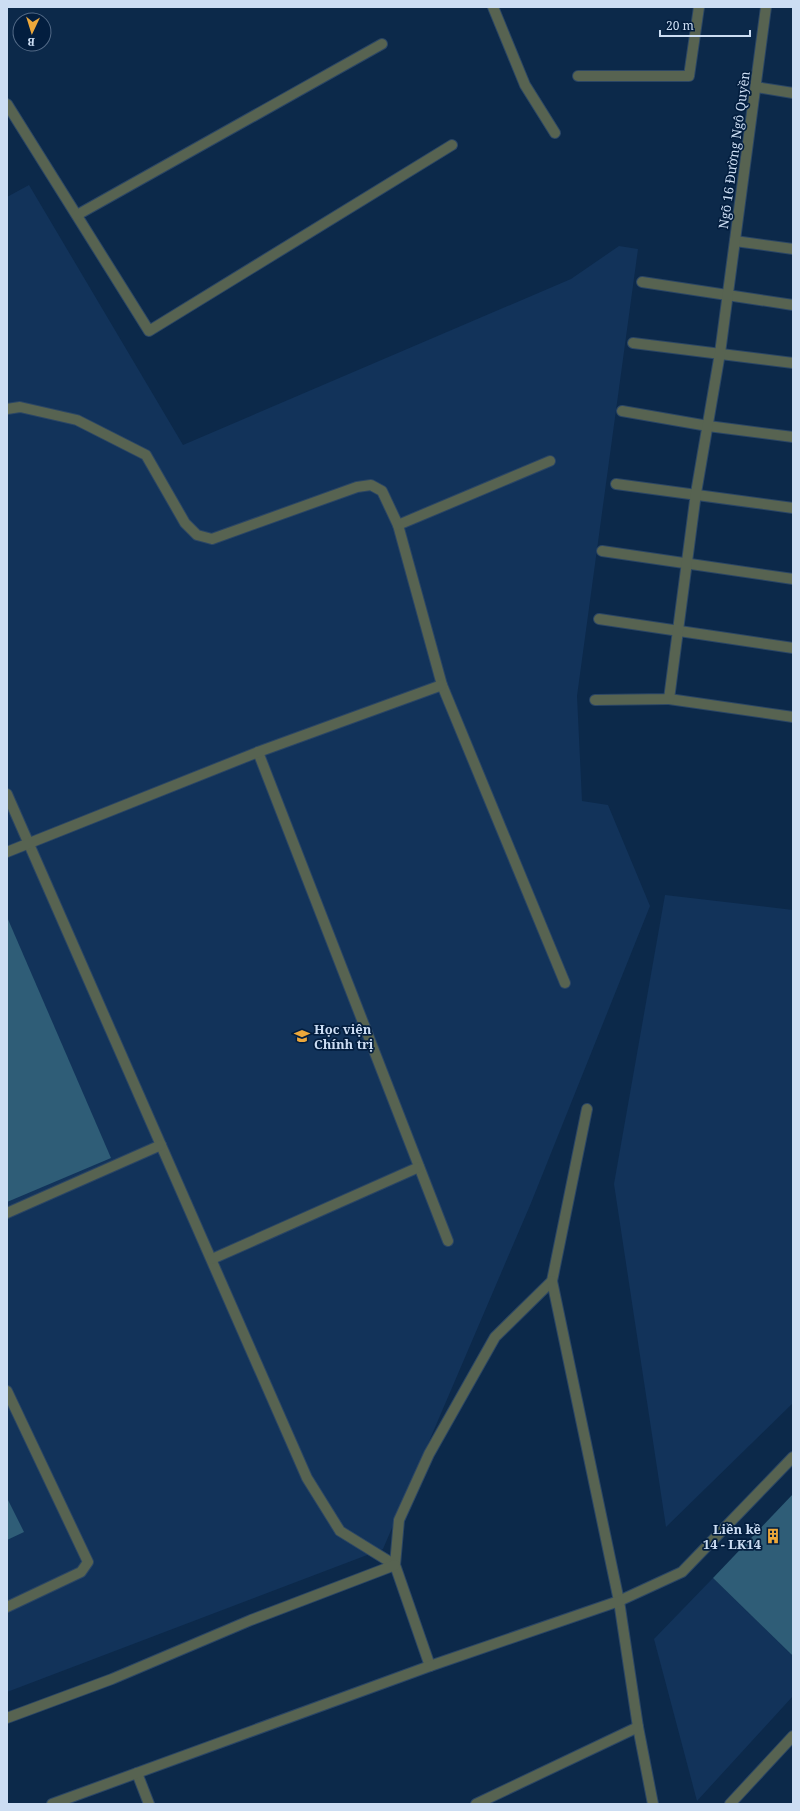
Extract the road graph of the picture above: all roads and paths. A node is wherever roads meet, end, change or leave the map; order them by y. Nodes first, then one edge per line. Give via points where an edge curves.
1 (493, 7) edge
2 (699, 7) edge
3 (766, 7) edge
4 (382, 44) dead end
5 (578, 76) dead end
6 (756, 87) junction
7 (793, 93) edge
8 (7, 104) edge
9 (555, 133) dead end
10 (452, 145) dead end
11 (77, 215) junction
12 (735, 241) junction
13 (793, 249) edge
14 (642, 282) dead end
15 (726, 296) junction
16 (793, 305) edge
17 (633, 343) dead end
18 (720, 354) junction
19 (793, 363) edge
20 (7, 409) edge
21 (622, 411) dead end
22 (708, 426) junction
23 (793, 437) edge
24 (550, 461) dead end
25 (616, 484) dead end
26 (696, 494) junction
27 (793, 508) edge
28 (398, 525) junction
29 (602, 551) dead end
30 (686, 564) junction
31 (793, 579) edge
32 (599, 619) dead end
33 (678, 632) junction
34 (793, 648) edge
35 (442, 685) junction
36 (670, 699) junction
37 (595, 700) dead end
38 (793, 717) edge
39 (258, 752) junction
40 (8, 800) edge
41 (28, 844) junction
42 (7, 852) edge
43 (565, 983) dead end
44 (587, 1109) dead end
45 (161, 1145) junction
46 (419, 1167) junction
47 (7, 1213) edge
48 (448, 1241) dead end
49 (212, 1259) junction
50 (552, 1281) junction
51 (7, 1391) edge
52 (793, 1457) edge
53 (396, 1565) junction
54 (619, 1601) junction
55 (7, 1607) edge
56 (430, 1666) junction
57 (7, 1718) edge
58 (638, 1727) junction
59 (793, 1736) edge
60 (137, 1773) junction
61 (52, 1804) edge
62 (149, 1804) edge
63 (476, 1804) edge
64 (653, 1804) edge
65 (730, 1804) edge

1 - 9 street via 525,85
2 - 5 street via 689,76
3 - 6 street, Ngõ 16 Đường Ngô Quyền
4 - 11 street
6 - 7 street
6 - 12 street, Ngõ 16 Đường Ngô Quyền
8 - 11 street
10 - 11 street via 149,332
12 - 13 street
12 - 15 street, Ngõ 16 Đường Ngô Quyền
14 - 15 street
15 - 16 street
15 - 18 street, Ngõ 16 Đường Ngô Quyền
17 - 18 street
18 - 19 street
18 - 22 street, Ngõ 16 Đường Ngô Quyền
20 - 28 street via 20,407 77,420 146,454 185,523 197,535 212,539 357,487 371,485 382,491
21 - 22 street
22 - 23 street
22 - 26 street, Ngõ 16 Đường Ngô Quyền
24 - 28 street
25 - 26 street
26 - 27 street
26 - 30 street, Ngõ 16 Đường Ngô Quyền
28 - 35 street
29 - 30 street
30 - 31 street
30 - 33 street, Ngõ 16 Đường Ngô Quyền
32 - 33 street
33 - 34 street
33 - 36 street, Ngõ 16 Đường Ngô Quyền
35 - 39 street
35 - 43 street
36 - 37 street
36 - 38 street
39 - 41 street
39 - 46 street
40 - 41 street
41 - 42 street
41 - 45 street
44 - 50 street
45 - 47 street
45 - 49 street
46 - 48 street
46 - 49 street
49 - 53 street via 307,1478 340,1531
50 - 53 street via 495,1337 429,1454 399,1520
50 - 54 street
51 - 55 street via 88,1562 81,1572
52 - 54 street via 682,1572
53 - 56 street
53 - 57 street via 251,1620 112,1679
54 - 56 street
54 - 58 street
56 - 60 street
58 - 63 street
58 - 64 street
59 - 65 street
60 - 61 street
60 - 62 street

